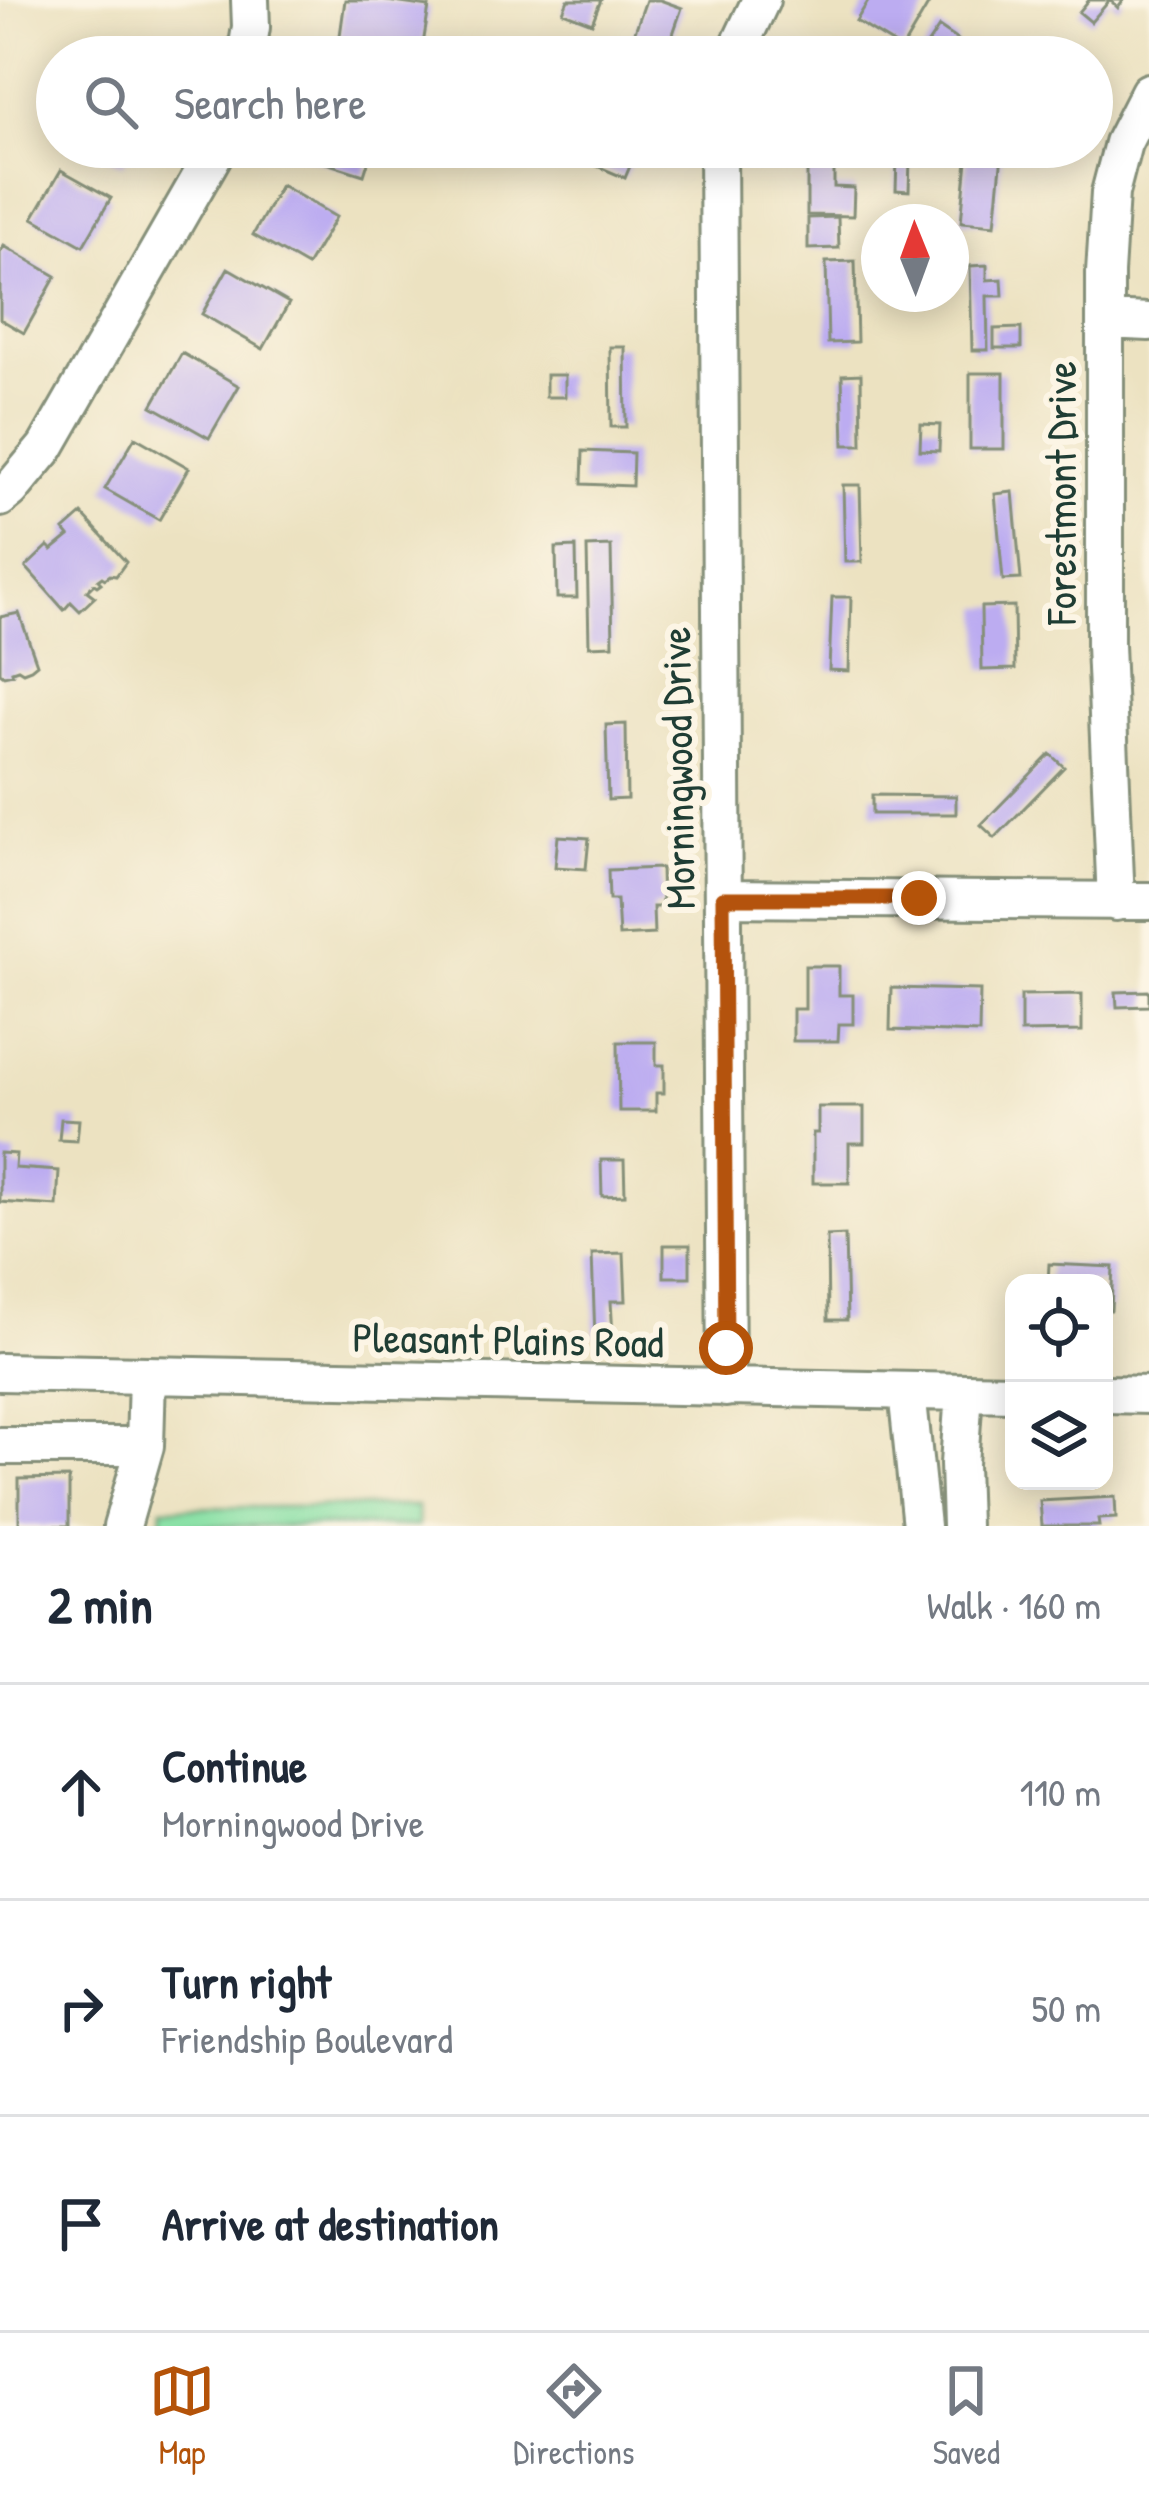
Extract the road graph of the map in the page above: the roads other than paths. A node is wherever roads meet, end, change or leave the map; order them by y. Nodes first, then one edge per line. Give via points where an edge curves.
1 (250, 0) edge
2 (761, 0) edge
3 (250, 36) edge
4 (744, 36) edge
5 (1149, 92) edge
6 (206, 168) edge
7 (718, 168) edge
8 (1106, 320) junction
9 (1149, 322) edge
10 (0, 498) edge
11 (723, 898) junction
12 (1132, 902) edge
13 (0, 1372) edge
14 (147, 1376) junction
15 (726, 1388) junction
16 (907, 1391) junction
17 (964, 1392) junction
18 (1005, 1393) edge
19 (1113, 1394) edge
20 (1149, 1395) edge
21 (0, 1446) edge
22 (146, 1446) junction
23 (122, 1526) edge
24 (921, 1526) edge
25 (961, 1526) edge

1 - 3 street
2 - 4 street
5 - 8 street, Forestmont Drive via 1110,193
6 - 10 street via 46,447
7 - 11 street, Morningwood Drive
8 - 9 street
8 - 12 street, Forestmont Drive via 1105,646
11 - 12 street
11 - 15 street, Morningwood Drive
13 - 14 street, Pleasant Plains Road
14 - 15 street, Pleasant Plains Road
14 - 22 street
15 - 16 street, Pleasant Plains Road
16 - 17 street, Pleasant Plains Road
16 - 24 street
17 - 18 street, Pleasant Plains Road
17 - 25 street
19 - 20 street
21 - 22 street
22 - 23 street

